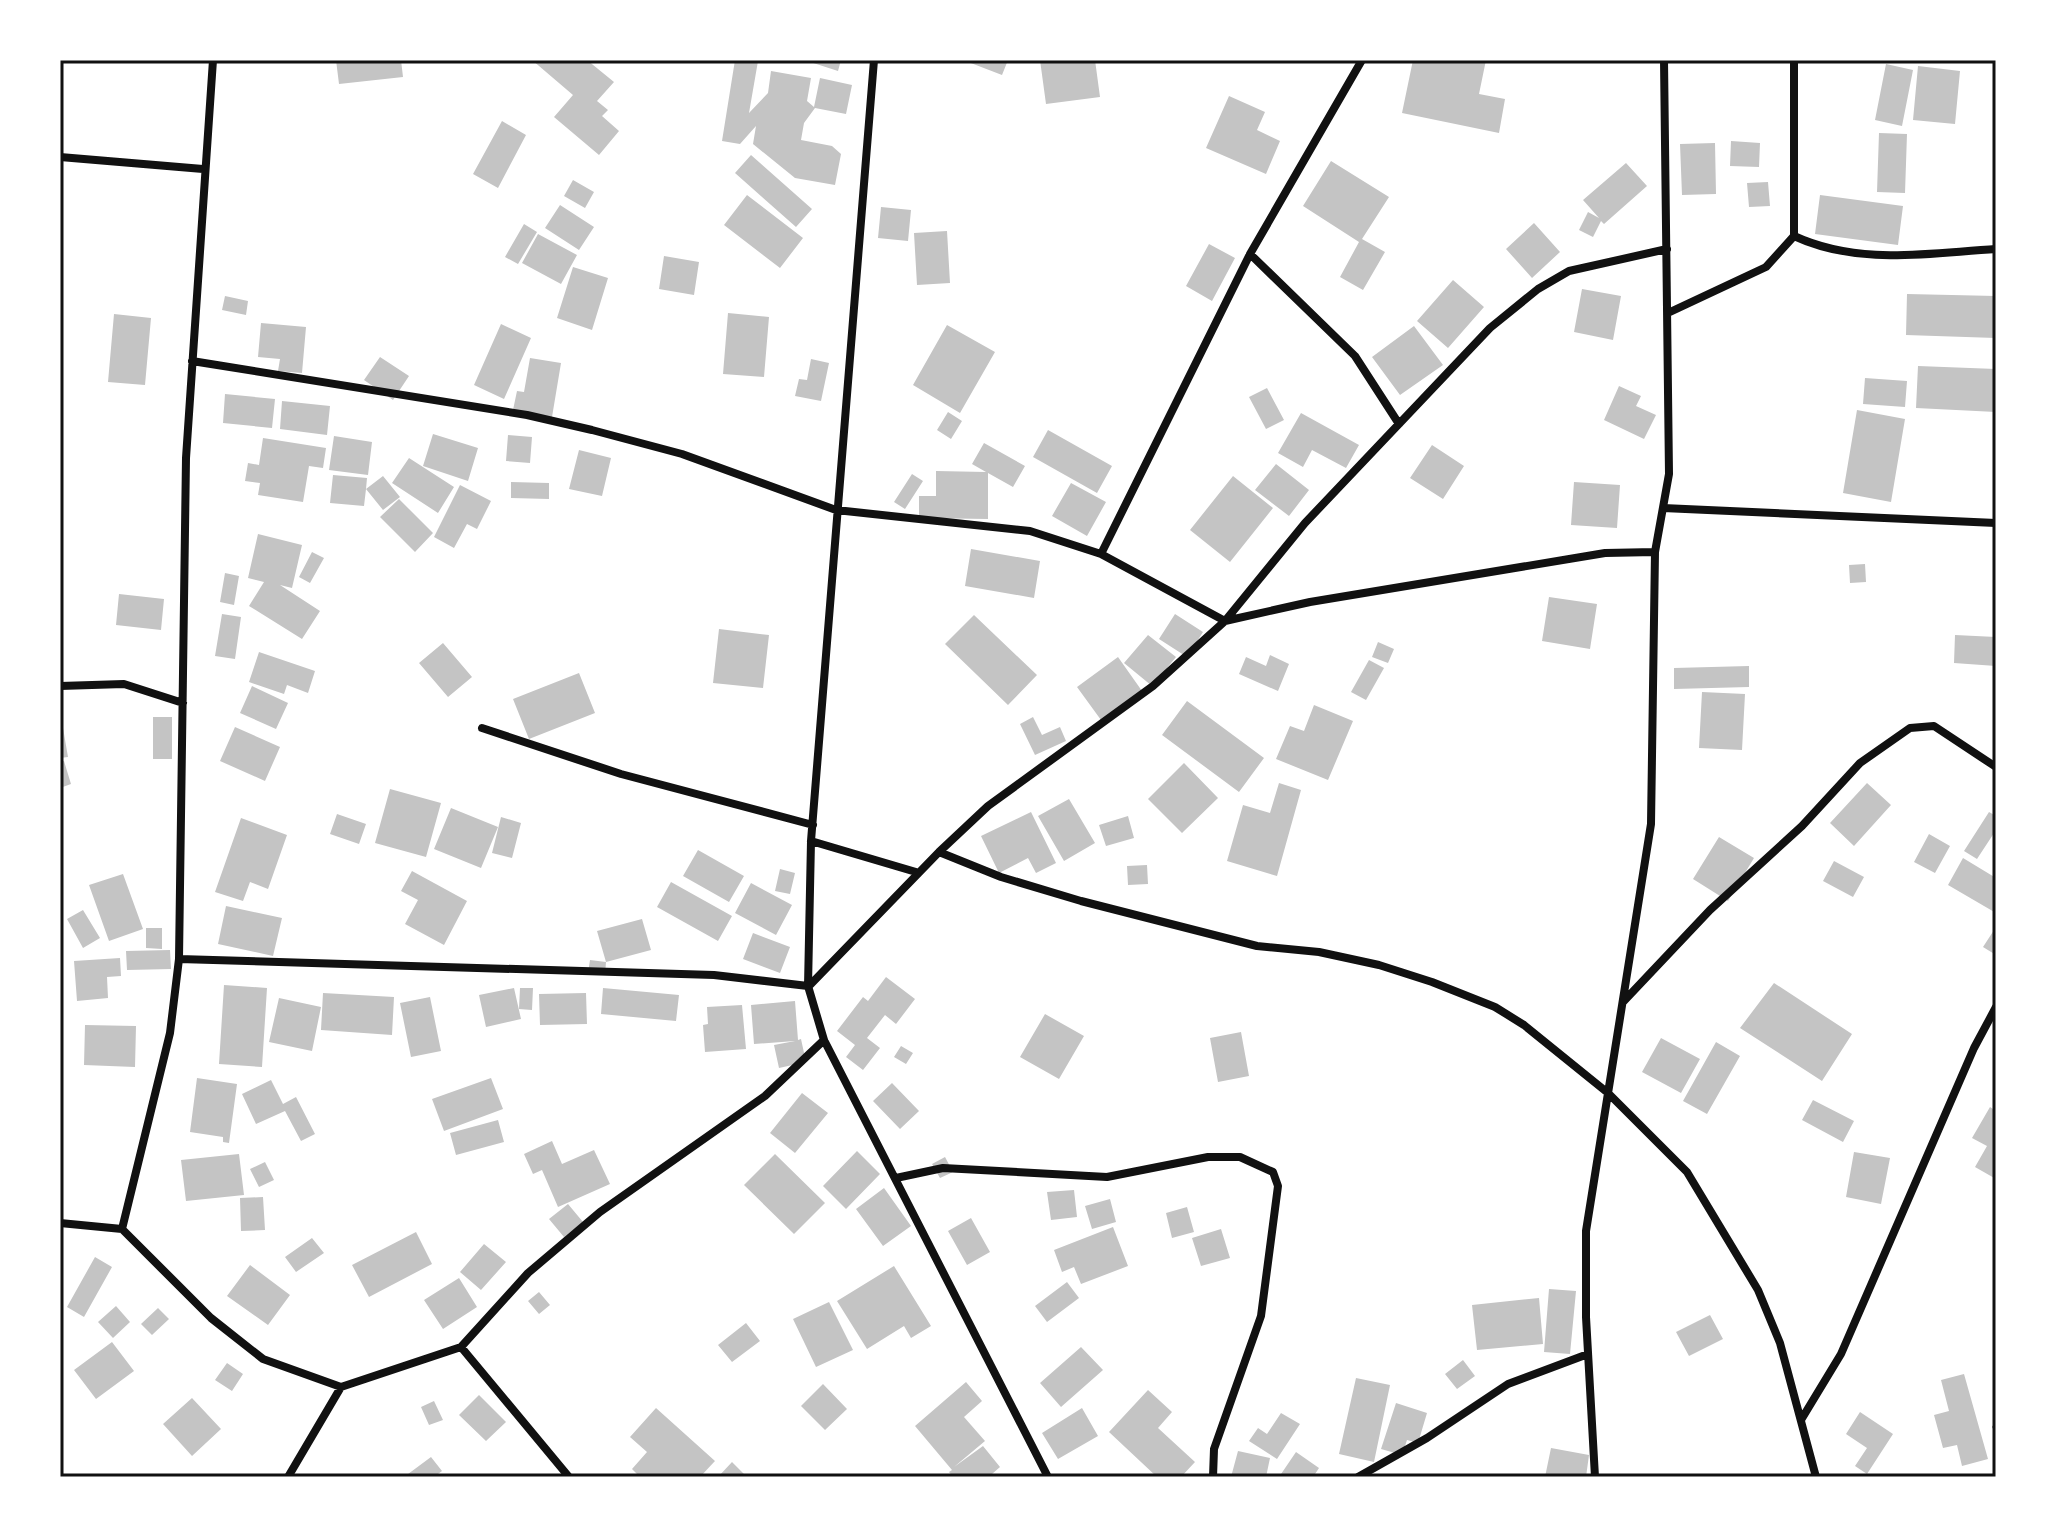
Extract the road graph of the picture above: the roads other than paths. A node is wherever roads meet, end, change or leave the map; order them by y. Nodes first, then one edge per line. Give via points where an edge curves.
1 (213, 60) edge
2 (874, 60) edge
3 (1362, 60) edge
4 (1664, 60) edge
5 (1794, 60) edge
6 (60, 157) edge
7 (203, 169) junction
8 (1794, 236) junction
9 (1667, 249) junction
10 (1996, 249) edge
11 (1250, 254) junction
12 (1670, 312) junction
13 (192, 361) junction
14 (1399, 424) junction
15 (1663, 508) junction
16 (836, 510) junction
17 (1996, 523) edge
18 (1655, 552) junction
19 (1101, 554) junction
20 (1225, 621) junction
21 (60, 686) edge
22 (183, 703) junction
23 (482, 728) dead end
24 (1996, 767) edge
25 (813, 825) junction
26 (811, 841) junction
27 (939, 852) junction
28 (916, 872) junction
29 (179, 959) junction
30 (808, 986) junction
31 (1623, 1003) junction
32 (1996, 1007) edge
33 (824, 1040) junction
34 (1608, 1093) junction
35 (896, 1178) junction
36 (60, 1223) edge
37 (122, 1229) junction
38 (461, 1347) junction
39 (1588, 1354) junction
40 (341, 1387) junction
41 (1801, 1420) junction
42 (288, 1477) edge
43 (569, 1477) edge
44 (1048, 1477) edge
45 (1213, 1477) edge
46 (1358, 1477) edge
47 (1595, 1477) edge
48 (1816, 1477) edge

1 - 7 street
2 - 16 street
3 - 11 street
4 - 9 street
5 - 8 street
6 - 7 street
7 - 13 street
8 - 10 street via 1823,250 1875,257
8 - 12 street via 1766,267
9 - 12 street
9 - 14 street via 1569,271 1538,289 1490,328
11 - 14 street via 1355,356
11 - 19 street
12 - 15 street via 1669,474
13 - 16 street via 592,430 682,454
13 - 22 street
14 - 20 street via 1305,523
15 - 17 street
15 - 18 street
16 - 19 street via 1030,531
16 - 25 street
18 - 20 street via 1605,553
18 - 31 street via 1651,824
19 - 20 street
20 - 27 street via 1153,686 988,806
21 - 22 street via 124,684
22 - 29 street
23 - 25 street via 621,774
24 - 31 street via 1934,726 1910,728 1860,763
25 - 26 street
26 - 28 street
26 - 30 street
27 - 28 street
27 - 34 street via 1081,901 1257,946 1319,952 1432,982 1495,1007 1524,1025
28 - 30 street
29 - 30 street via 714,975
29 - 37 street via 170,1033
30 - 33 street
31 - 34 street
32 - 41 street via 1841,1354
33 - 35 street
33 - 38 street via 765,1096 588,1222 528,1273
34 - 39 street via 1586,1231
34 - 41 street via 1687,1172 1758,1290 1780,1343
35 - 44 street
35 - 45 street via 943,1168 1107,1177 1208,1157 1240,1157 1273,1172 1278,1186 1261,1316 1214,1449
36 - 37 street
37 - 40 street via 211,1318 263,1359
38 - 40 street
38 - 43 street
39 - 46 street via 1508,1384
39 - 47 street
40 - 42 street
41 - 48 street

